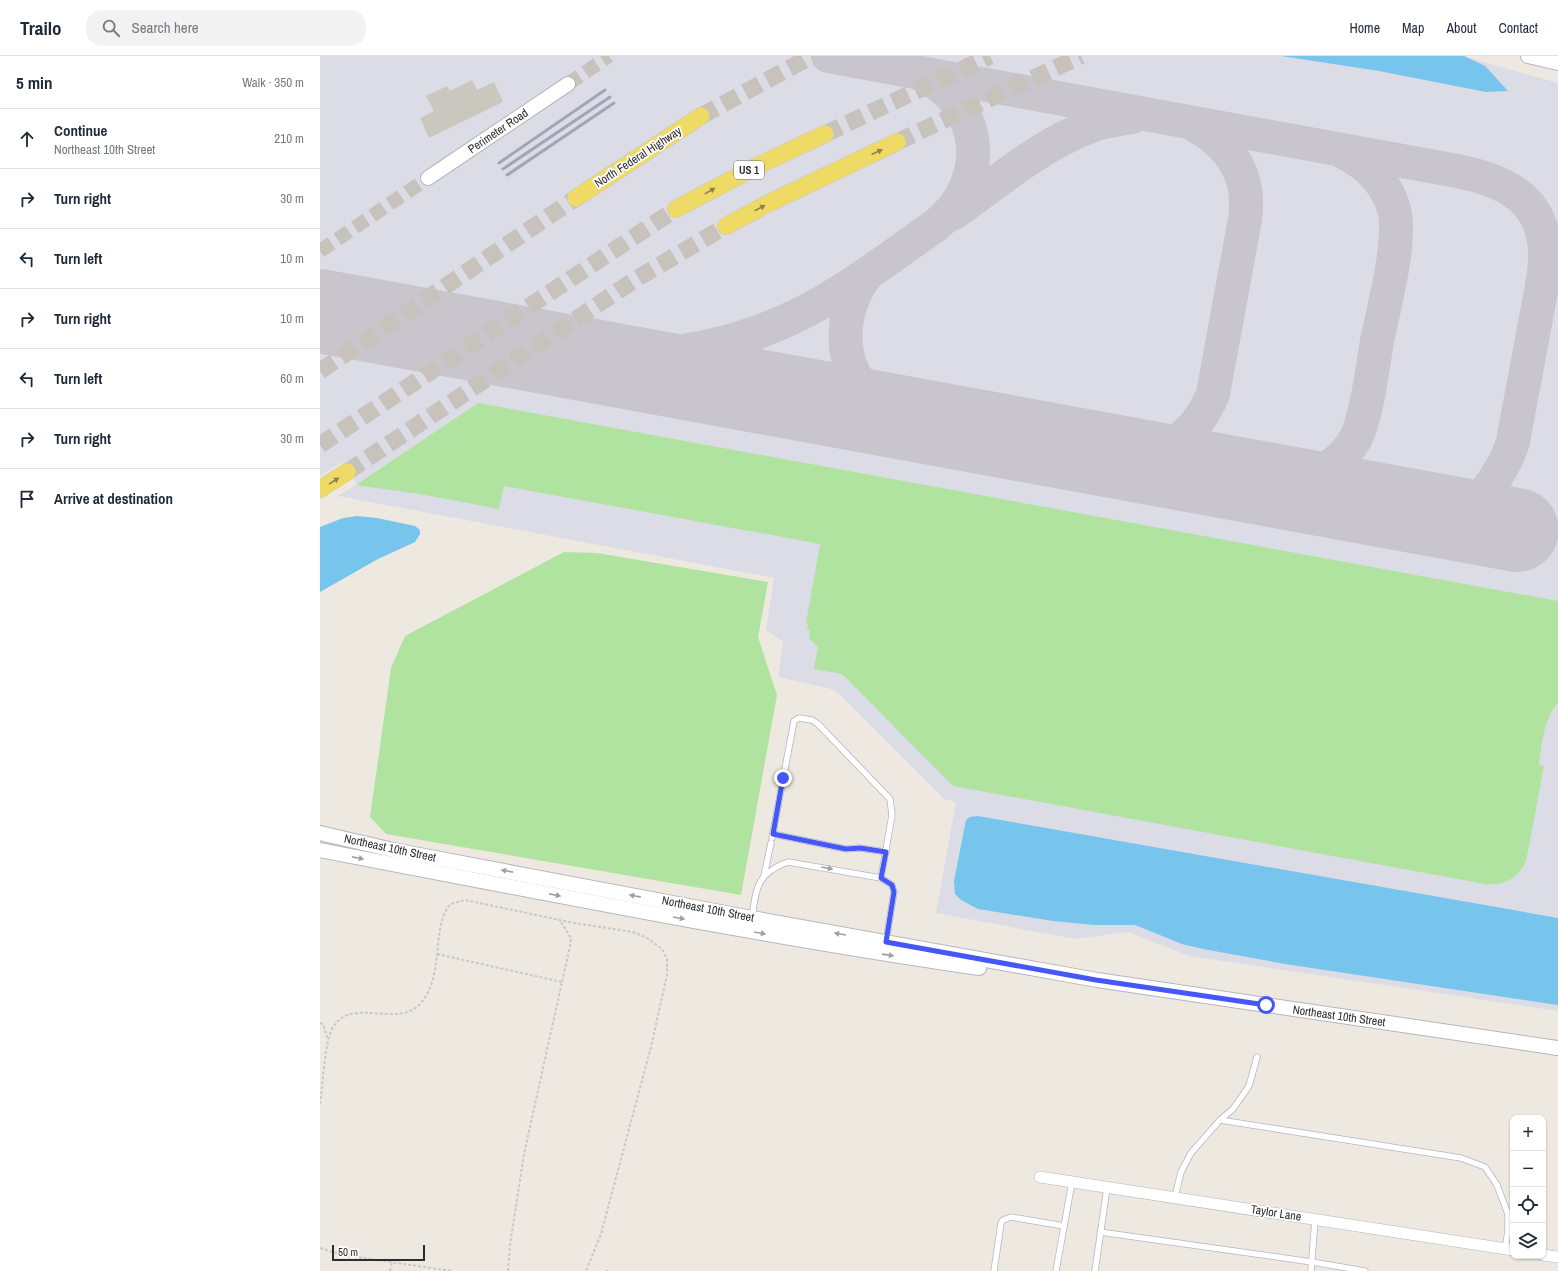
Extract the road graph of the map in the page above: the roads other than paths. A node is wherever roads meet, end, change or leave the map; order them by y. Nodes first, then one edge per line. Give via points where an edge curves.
1 (1528, 56) edge
2 (1551, 62) edge
3 (1558, 66) edge
4 (568, 84) tunnel mouth
5 (701, 116) tunnel mouth
6 (825, 134) tunnel mouth
7 (897, 142) tunnel mouth
8 (428, 178) tunnel mouth
9 (576, 198) tunnel mouth
10 (676, 209) tunnel mouth
11 (726, 226) tunnel mouth
12 (347, 472) tunnel mouth
13 (320, 489) edge
14 (320, 833) edge
15 (772, 839) junction
16 (320, 850) edge
17 (886, 852) junction
18 (458, 862) junction
19 (455, 876) junction
20 (764, 877) junction
21 (881, 878) junction
22 (752, 918) junction
23 (722, 926) junction
24 (886, 942) junction
25 (1096, 980) junction
26 (1558, 1048) edge
27 (1257, 1057) dead end
28 (1220, 1120) junction
29 (1040, 1177) dead end
30 (1072, 1182) junction
31 (1107, 1188) junction
32 (1175, 1197) junction
33 (1314, 1220) junction
34 (1064, 1226) junction
35 (1100, 1232) junction
36 (1509, 1250) edge
37 (1546, 1255) edge
38 (1558, 1257) edge
39 (1312, 1262) junction
40 (994, 1271) edge
41 (1056, 1271) edge
42 (1094, 1271) edge
43 (1310, 1271) edge
44 (1365, 1271) edge

1 - 2 street
2 - 3 street
4 - 8 street, Perimeter Road
5 - 9 main road, North Federal Highway
10 -> 6 main road, US 1
11 -> 7 main road
13 -> 12 main road
14 - 18 street, Northeast 10th Street
15 - 17 lane
15 - 17 lane via 794,721 800,718 818,724 890,799 892,814
15 - 20 lane
16 -> 19 street, Northeast 10th Street
17 - 21 lane
18 - 19 street
22 -> 18 street, Northeast 10th Street
19 -> 23 street, Northeast 10th Street
20 -> 21 lane via 777,866 788,862
20 - 22 lane via 757,886
21 - 24 lane via 892,885 894,892
22 - 23 street via 746,923
24 -> 22 street, Northeast 10th Street
23 -> 25 street, Northeast 10th Street via 902,957
24 - 25 street, Northeast 10th Street
25 - 26 street, Northeast 10th Street
27 - 28 lane via 1249,1086 1233,1109
28 - 32 lane via 1191,1153 1181,1172
28 - 36 lane via 1461,1158 1485,1168 1497,1185 1508,1214
29 - 30 street, Taylor Lane
30 - 31 street, Taylor Lane
30 - 34 lane
31 - 32 street, Taylor Lane
31 - 35 lane
32 - 33 street, Taylor Lane
33 - 36 street, Taylor Lane
33 - 39 lane
34 - 40 lane via 1011,1217 1003,1220
34 - 41 lane
35 - 39 lane
35 - 42 lane
37 - 38 street
39 - 43 lane
39 - 44 lane

